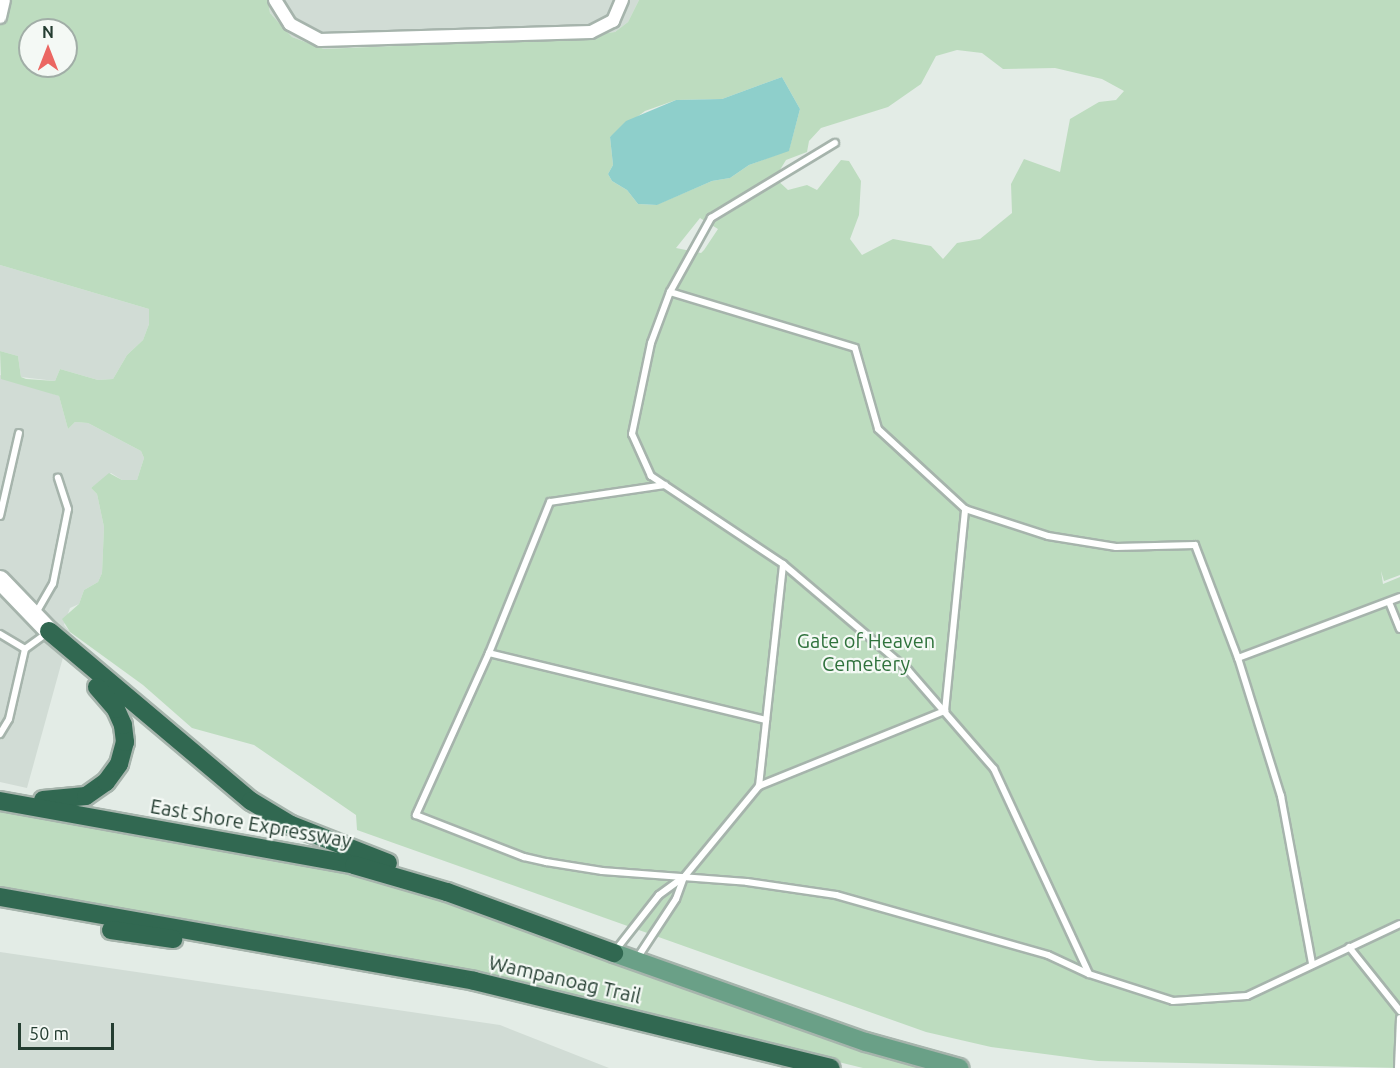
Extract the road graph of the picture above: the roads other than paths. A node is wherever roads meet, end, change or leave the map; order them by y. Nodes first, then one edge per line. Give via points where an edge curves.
1 (4, 0) edge
2 (275, 0) edge
3 (622, 0) edge
4 (0, 17) edge
5 (835, 143) dead end
6 (670, 292) junction
7 (19, 433) dead end
8 (58, 478) dead end
9 (665, 485) junction
10 (965, 509) junction
11 (0, 516) edge
12 (783, 564) junction
13 (0, 580) edge
14 (1400, 597) edge
15 (1389, 602) junction
16 (34, 616) junction
17 (1400, 629) edge
18 (49, 631) junction
19 (0, 634) edge
20 (25, 650) junction
21 (489, 653) junction
22 (1238, 658) junction
23 (945, 711) junction
24 (766, 720) junction
25 (0, 734) edge
26 (759, 786) junction
27 (0, 799) edge
28 (684, 877) junction
29 (0, 897) edge
30 (489, 907) junction
31 (0, 910) edge
32 (1400, 924) edge
33 (1349, 947) junction
34 (287, 948) junction
35 (614, 952) junction
36 (636, 960) junction
37 (1312, 964) junction
38 (1089, 974) junction
39 (1400, 1011) edge
40 (1400, 1018) edge
41 (831, 1068) edge
42 (959, 1068) edge
43 (1398, 1068) edge

1 - 4 street
2 - 3 street via 290,24 320,40 591,32 613,21
5 - 6 lane via 711,218
6 - 9 lane via 651,343 632,434 651,476
6 - 10 lane via 855,348 878,429
7 - 11 lane
8 - 16 lane via 68,509 53,584
9 - 12 lane
9 - 21 lane via 550,502
10 - 22 lane via 1048,536 1116,547 1195,545
10 - 23 lane
12 - 23 lane via 908,670
12 - 24 lane
13 - 16 main road
14 - 15 lane
15 - 17 lane
15 - 22 lane
16 - 18 main road
18 - 20 lane
18 - 27 highway via 116,709 124,730 123,753 110,778 86,796 61,800
18 - 30 highway via 188,752 272,815
19 - 20 lane
20 - 25 lane via 9,719
21 - 24 lane
21 - 28 lane via 416,815 524,857 602,871
22 - 37 lane via 1281,796
23 - 26 lane
23 - 38 lane via 994,769
24 - 26 lane
26 - 28 lane
27 - 30 highway, East Shore Expressway via 332,860 401,877
28 - 35 lane via 659,895
28 - 36 lane via 676,899
28 - 38 lane via 836,895 1048,955
29 - 34 highway
30 - 35 highway, Wampanoag Trail
31 - 34 highway via 160,938
32 - 33 lane
33 - 37 lane
33 - 39 lane
34 - 41 highway, Wampanoag Trail via 497,986
35 - 36 main road, Wampanoag Trail
36 - 42 main road, Wampanoag Trail via 866,1042
37 - 38 lane via 1247,996 1173,1002
40 - 43 lane

